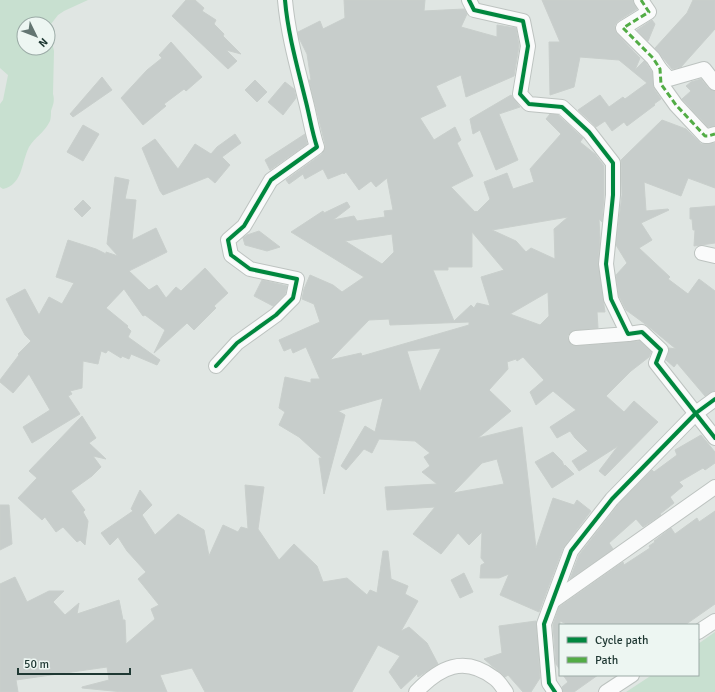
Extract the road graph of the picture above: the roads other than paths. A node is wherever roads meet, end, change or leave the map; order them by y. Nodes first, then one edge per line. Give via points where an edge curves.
1 (285, 0) edge
2 (469, 0) edge
3 (641, 0) edge
4 (660, 68) junction
5 (715, 83) edge
6 (715, 134) edge
7 (628, 334) junction
8 (576, 338) dead end
9 (216, 366) dead end
10 (715, 399) edge
11 (696, 413) junction
12 (715, 438) edge
13 (715, 486) edge
14 (553, 601) junction
15 (715, 621) edge
16 (699, 631) edge
17 (630, 676) edge
18 (416, 692) edge
19 (506, 692) edge
20 (555, 692) edge
21 (606, 692) edge

1 - 9 street via 287,22 317,147 271,180 244,226 228,240 231,255 250,269 297,278 293,298 276,315 237,343
2 - 7 street via 474,10 523,21 528,46 520,94 529,104 562,106 589,132 613,163 613,195 606,264 611,299
3 - 4 street via 648,12 623,28
4 - 5 street via 669,79 704,69
4 - 6 street via 661,84 676,105 705,136
7 - 8 street
7 - 11 street via 642,332 661,350 656,363
10 - 11 street
11 - 12 street
11 - 14 street via 612,499 571,551
13 - 14 street
14 - 20 street via 544,624 549,683
15 - 16 street
17 - 21 street
18 - 19 street via 428,680 453,666 474,666 495,678

